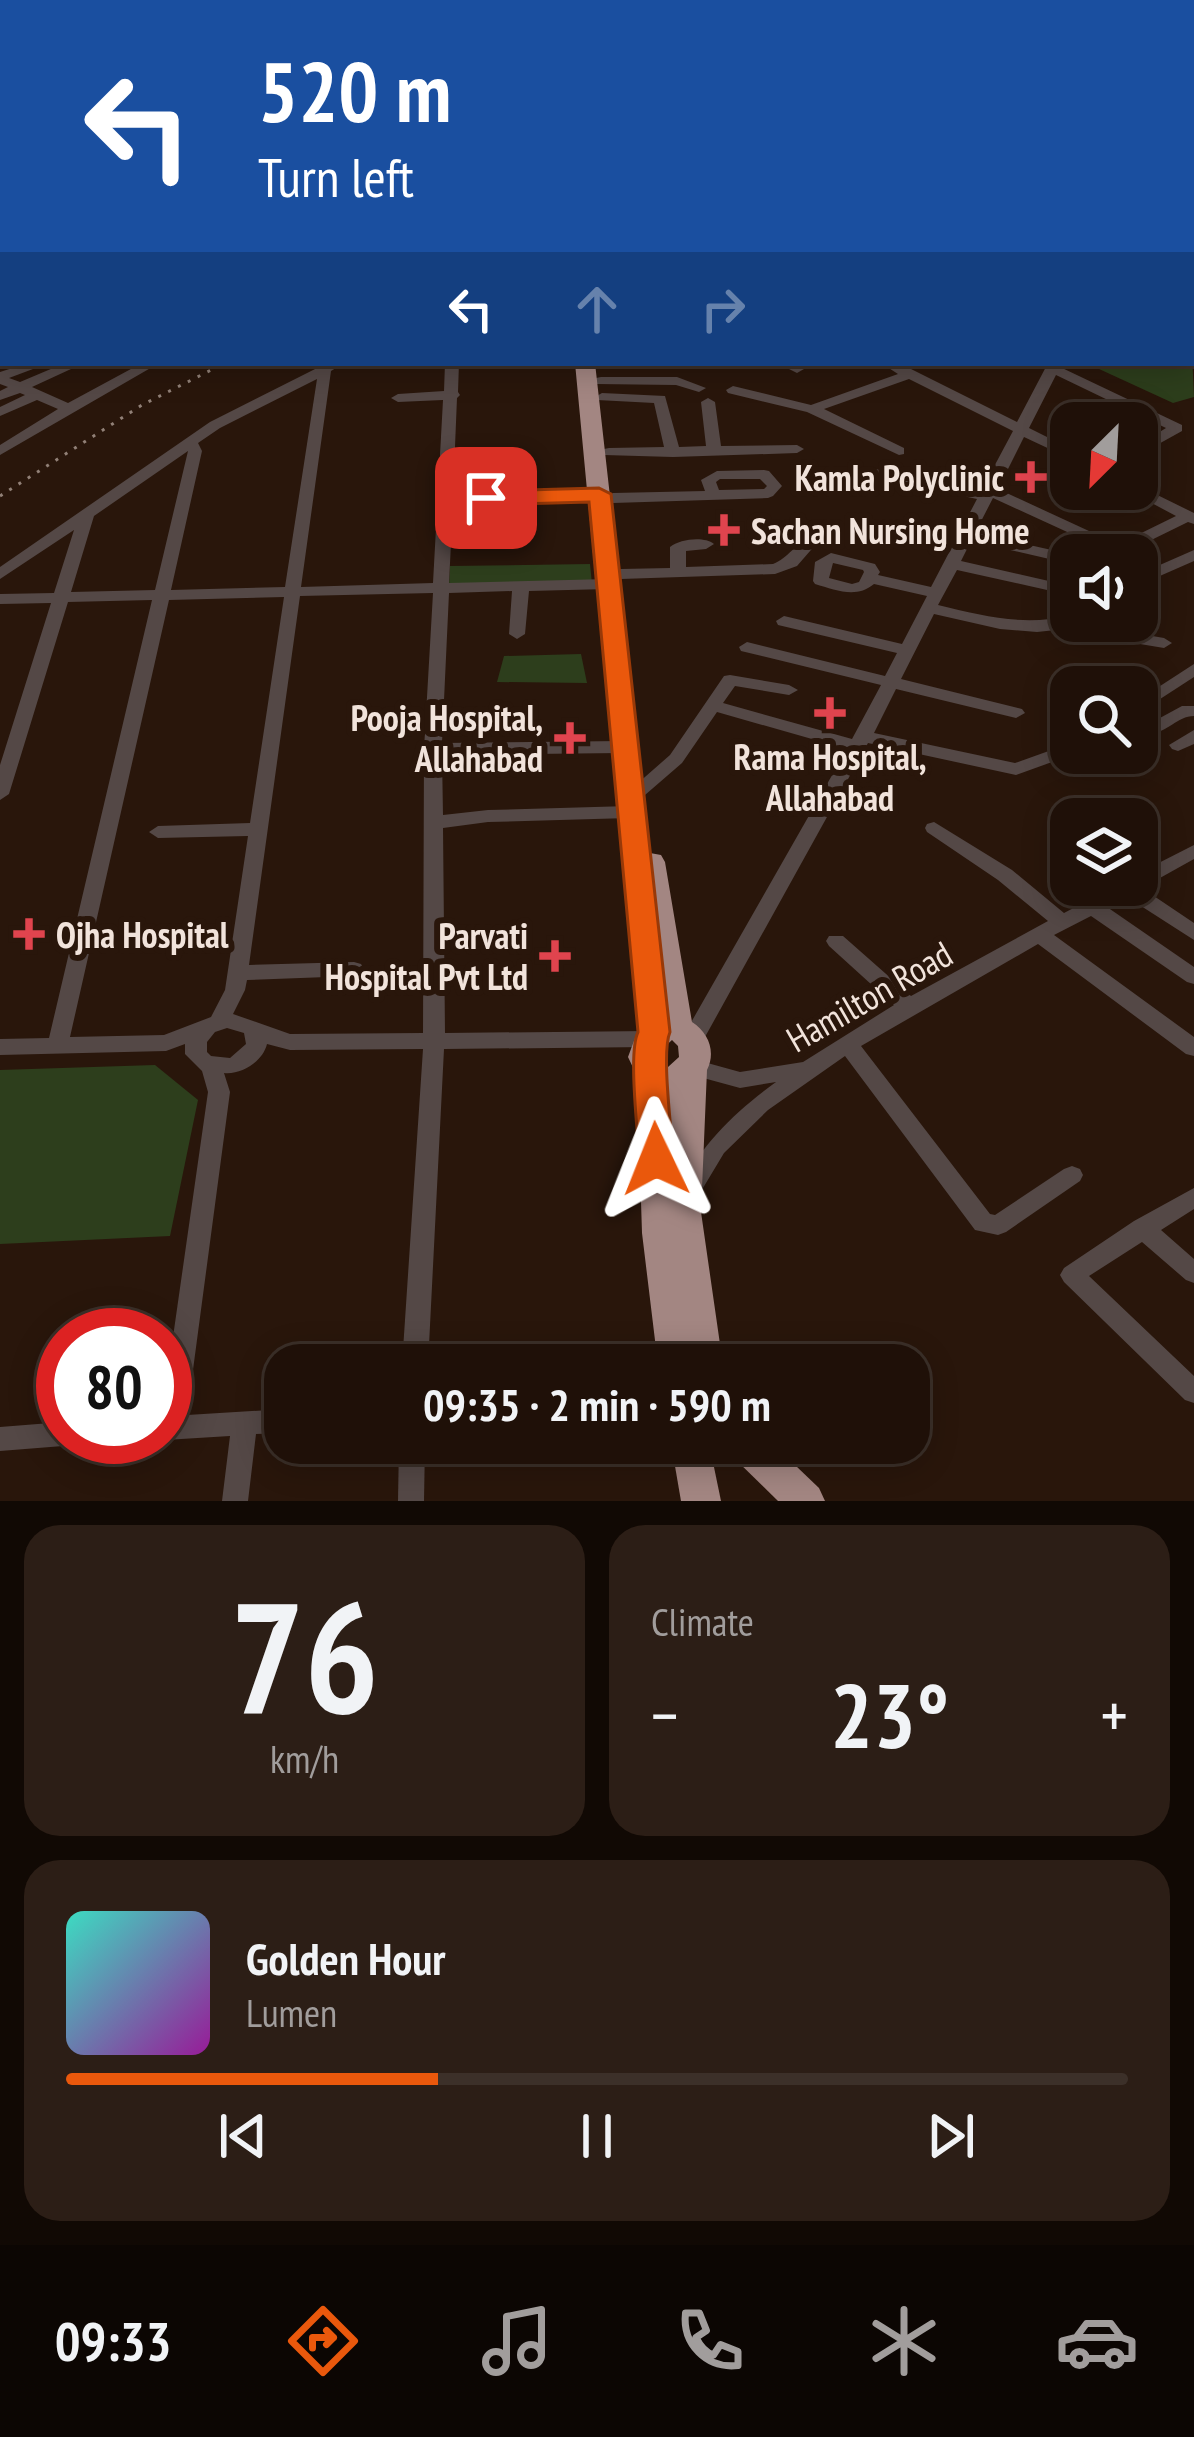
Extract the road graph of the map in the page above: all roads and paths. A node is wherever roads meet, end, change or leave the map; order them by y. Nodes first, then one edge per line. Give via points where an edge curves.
1 (33, 366) edge
2 (66, 366) edge
3 (69, 366) edge
4 (147, 366) dead end
5 (329, 366) edge
6 (331, 366) edge
7 (452, 366) edge
8 (659, 366) edge
9 (894, 366) edge
10 (1054, 366) edge
11 (910, 374) junction
12 (597, 376) edge
13 (0, 378) edge
14 (663, 381) junction
15 (104, 387) junction
16 (733, 390) dead end
17 (30, 391) junction
18 (453, 395) junction
19 (0, 396) edge
20 (398, 398) dead end
21 (1125, 402) edge
22 (68, 408) junction
23 (812, 409) junction
24 (0, 412) edge
25 (1158, 418) edge
26 (1022, 429) junction
27 (1158, 439) edge
28 (190, 441) junction
29 (1050, 444) edge
30 (797, 449) dead end
31 (0, 451) edge
32 (899, 451) dead end
33 (609, 452) junction
34 (714, 452) junction
35 (673, 453) junction
36 (871, 472) dead end
37 (986, 493) junction
38 (606, 496) junction
39 (448, 500) junction
40 (1158, 500) edge
41 (87, 513) junction
42 (704, 515) dead end
43 (1191, 517) edge
44 (965, 535) junction
45 (809, 543) dead end
46 (706, 544) dead end
47 (1050, 554) edge
48 (1194, 554) edge
49 (953, 564) junction
50 (1158, 571) edge
51 (678, 573) junction
52 (0, 574) edge
53 (868, 578) dead end
54 (615, 579) junction
55 (520, 586) junction
56 (1050, 586) edge
57 (442, 589) junction
58 (290, 592) junction
59 (163, 595) junction
60 (62, 598) junction
61 (0, 599) edge
62 (932, 600) junction
63 (784, 621) dead end
64 (1050, 623) edge
65 (517, 634) dead end
66 (1158, 642) edge
67 (1164, 643) dead end
68 (747, 647) dead end
69 (905, 650) junction
70 (1194, 669) edge
71 (888, 683) junction
72 (789, 690) dead end
73 (1158, 694) edge
74 (717, 707) dead end
75 (1194, 711) edge
76 (1016, 713) dead end
77 (1158, 726) edge
78 (860, 741) junction
79 (7, 747) edge
80 (622, 747) junction
81 (434, 749) junction
82 (1050, 757) edge
83 (0, 794) edge
84 (633, 801) junction
85 (431, 823) junction
86 (934, 828) dead end
87 (258, 829) junction
88 (158, 832) dead end
89 (1194, 851) edge
90 (1158, 871) edge
91 (1158, 905) edge
92 (1094, 907) joint
93 (1062, 922) junction
94 (1194, 934) edge
95 (1041, 936) junction
96 (836, 941) dead end
97 (354, 969) dead end
98 (1194, 977) edge
99 (237, 982) junction
100 (911, 1008) junction
101 (213, 1024) junction
102 (434, 1039) junction
103 (166, 1043) junction
104 (847, 1043) junction
105 (58, 1045) junction
106 (0, 1047) edge
107 (1194, 1048) edge
108 (232, 1049) junction
109 (673, 1050) junction
110 (804, 1068) junction
111 (1072, 1174) dead end
112 (1194, 1197) edge
113 (684, 1212) junction
114 (1142, 1228) junction
115 (1194, 1273) edge
116 (187, 1308) edge
117 (416, 1344) edge
118 (674, 1344) edge
119 (701, 1344) edge
120 (1194, 1392) edge
121 (264, 1422) edge
122 (244, 1423) junction
123 (192, 1426) edge
124 (36, 1437) edge
125 (0, 1439) edge
126 (412, 1464) edge
127 (694, 1464) edge
128 (767, 1464) edge
129 (235, 1501) edge
130 (411, 1501) edge
131 (701, 1501) edge
132 (805, 1501) edge

1 - 13 street
2 - 17 street
3 - 15 street
4 - 15 street
5 - 28 street
6 - 58 street
7 - 18 street
8 - 14 street
9 - 11 street
10 - 21 street
10 - 26 street
11 - 23 street
11 - 26 street
12 - 14 street
12 - 33 highway
12 - 35 street via 660,399
12 - 38 highway
13 - 17 street
14 - 34 street via 704,395
15 - 22 street
16 - 23 street
17 - 19 street
17 - 22 street
17 - 24 street
18 - 20 street
18 - 39 street
22 - 31 street
23 - 32 street
25 - 27 street via 1177,428
26 - 29 street
26 - 37 street
28 - 41 street
28 - 59 street
30 - 34 street
33 - 35 street
33 - 38 highway
34 - 35 street
36 - 37 street
37 - 43 street via 1113,548
37 - 44 street
38 - 39 street
38 - 42 street via 706,494
38 - 54 highway
39 - 57 street
40 - 43 street
41 - 52 street
41 - 60 street
44 - 47 street
44 - 49 street
45 - 51 street via 775,569
46 - 51 street via 678,548
48 - 50 street
49 - 56 street
49 - 62 street
51 - 54 street
53 - 62 street
54 - 55 street
54 - 80 highway
54 - 84 highway
55 - 57 street
55 - 65 street
57 - 58 street
57 - 81 street
58 - 59 street
58 - 87 street
59 - 60 street
59 - 105 street
60 - 61 street
60 - 79 street
62 - 64 street via 1009,624
62 - 69 street
63 - 69 street
66 - 67 street
68 - 71 street
69 - 71 street
70 - 73 street
71 - 76 street
71 - 78 street
72 - 84 street via 730,680 676,759
74 - 78 street
75 - 77 street
78 - 82 street via 1016,770
78 - 109 street
79 - 83 street
80 - 81 street
80 - 84 highway
81 - 85 street
84 - 85 street
84 - 109 highway
85 - 102 street
86 - 93 street
87 - 88 street
87 - 99 street
89 - 90 street, Hamilton Road
91 - 94 street
92 - 93 street, Hamilton Road
92 - 98 street
93 - 95 street, Hamilton Road
95 - 100 street, Hamilton Road
95 - 107 street
96 - 100 street
97 - 99 street
99 - 101 street
99 - 108 street
100 - 104 street, Hamilton Road
101 - 103 street
101 - 108 street
101 - 108 street via 196,1040
102 - 108 street
102 - 109 street
102 - 117 street
103 - 105 street
103 - 108 street
104 - 110 street, Hamilton Road
104 - 111 street via 983,1223 998,1226
105 - 106 street
108 - 116 street
109 - 110 street via 740,1080
109 - 113 highway
109 - 118 highway via 660,1233
110 - 113 street, Hamilton Road via 724,1137 696,1174
112 - 114 street
113 - 119 highway
114 - 115 street
114 - 120 street via 1072,1275
121 - 122 street
122 - 123 street
122 - 129 street
124 - 125 street
126 - 130 street
127 - 131 highway
128 - 132 highway

